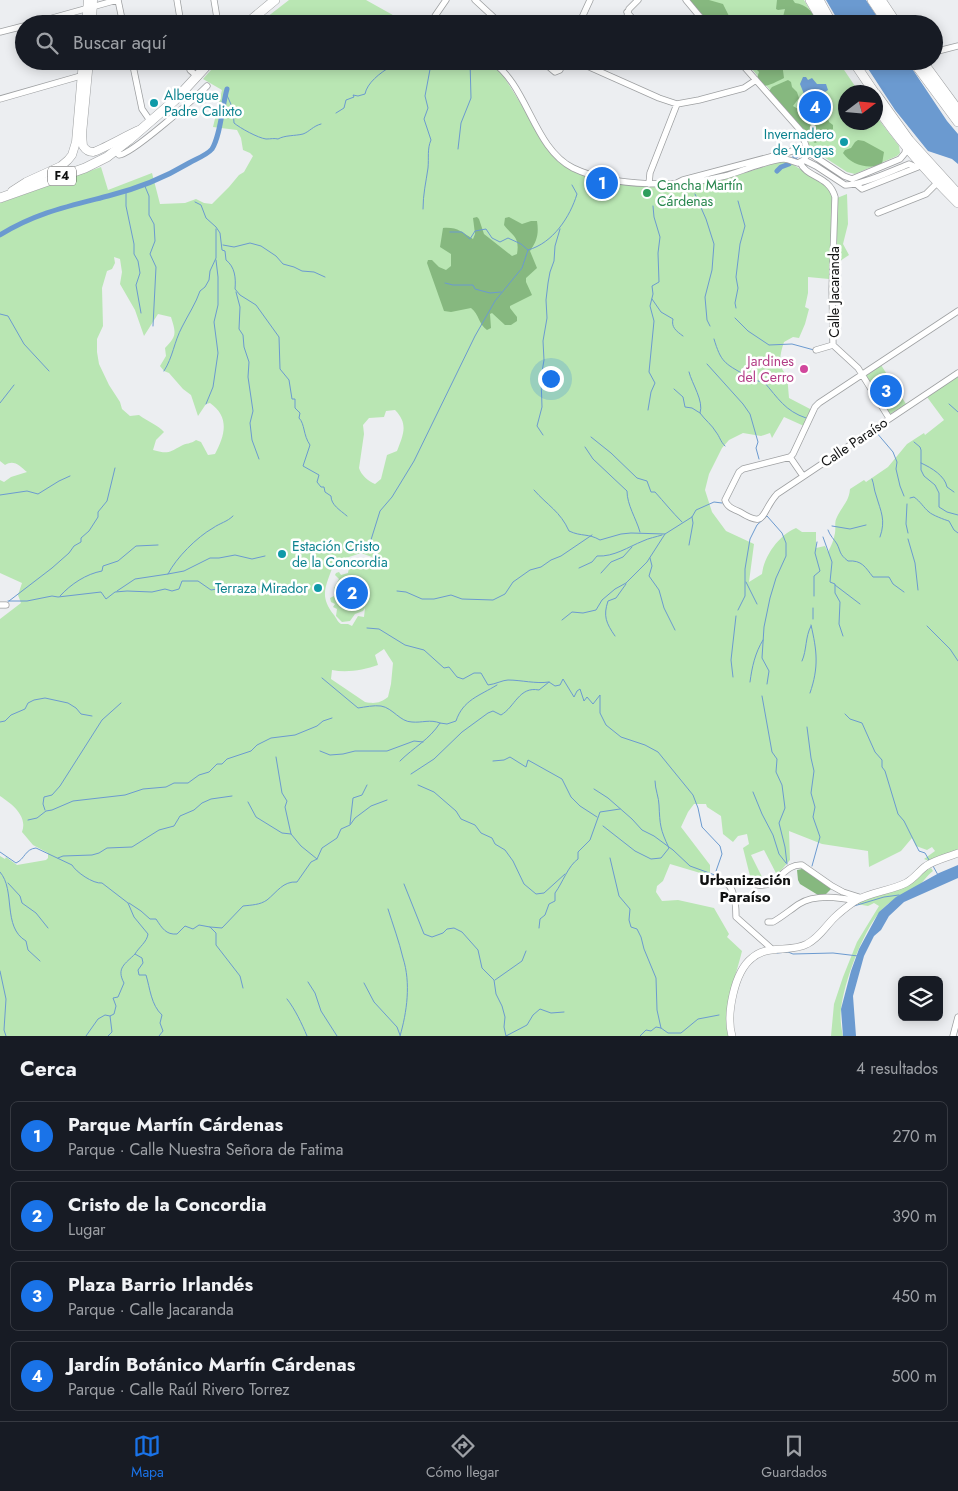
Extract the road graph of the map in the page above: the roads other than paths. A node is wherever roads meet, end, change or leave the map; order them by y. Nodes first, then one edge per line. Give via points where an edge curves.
1 (118, 0) edge
2 (177, 0) edge
3 (214, 0) edge
4 (275, 0) edge
5 (446, 0) edge
6 (475, 0) edge
7 (590, 0) edge
8 (638, 0) edge
9 (686, 0) edge
10 (810, 0) edge
11 (872, 0) edge
12 (881, 0) edge
13 (437, 1) edge
14 (819, 2) edge
15 (90, 4) edge
16 (438, 11) junction
17 (627, 12) junction
18 (58, 15) edge
19 (121, 15) edge
20 (180, 15) edge
21 (216, 15) edge
22 (257, 15) edge
23 (436, 15) edge
24 (491, 15) edge
25 (583, 15) edge
26 (626, 15) edge
27 (630, 15) edge
28 (698, 15) edge
29 (819, 15) edge
30 (827, 15) edge
31 (882, 15) edge
32 (891, 15) edge
33 (15, 28) edge
34 (0, 32) edge
35 (958, 46) edge
36 (943, 50) edge
37 (84, 70) edge
38 (86, 70) edge
39 (134, 70) edge
40 (190, 70) edge
41 (204, 70) edge
42 (500, 70) edge
43 (596, 70) edge
44 (747, 70) edge
45 (852, 70) edge
46 (859, 70) edge
47 (920, 70) edge
48 (929, 70) edge
49 (85, 75) junction
50 (198, 77) junction
51 (756, 80) junction
52 (862, 85) edge
53 (870, 85) edge
54 (207, 86) dead end
55 (0, 99) edge
56 (175, 100) junction
57 (677, 104) junction
58 (883, 104) edge
59 (185, 106) junction
60 (958, 110) edge
61 (883, 116) edge
62 (151, 122) junction
63 (958, 122) edge
64 (143, 129) junction
65 (804, 144) junction
66 (906, 147) junction
67 (796, 150) junction
68 (116, 151) junction
69 (808, 152) junction
70 (800, 161) junction
71 (919, 166) junction
72 (937, 182) junction
73 (677, 183) junction
74 (649, 184) junction
75 (958, 194) edge
76 (3, 196) edge
77 (958, 203) edge
78 (878, 213) dead end
79 (957, 313) edge
80 (834, 345) junction
81 (816, 350) dead end
82 (958, 373) edge
83 (862, 375) junction
84 (889, 418) junction
85 (790, 457) junction
86 (803, 476) junction
87 (958, 853) edge
88 (712, 879) dead end
89 (758, 885) dead end
90 (859, 899) junction
91 (768, 922) dead end
92 (772, 949) junction
93 (958, 1017) edge
94 (732, 1036) edge
95 (953, 1036) edge

1 - 15 street
1 - 19 street
2 - 20 street
3 - 21 street
4 - 22 main road
5 - 16 street
6 - 24 street
7 - 25 street
8 - 17 street
9 - 28 street
10 - 29 main road
11 - 31 main road
12 - 32 main road
13 - 16 street
14 - 30 main road
15 - 18 street
16 - 23 street
17 - 26 street
17 - 27 street
33 - 34 street
35 - 36 street
37 - 49 main road
38 - 49 main road
39 - 62 street via 142,109
40 - 50 street
41 - 50 main road, F4
42 - 74 street via 563,162 597,176
43 - 57 street
44 - 51 street
45 - 52 main road
46 - 53 main road
47 - 63 main road
48 - 60 main road
49 - 55 street
49 - 64 main road via 84,149 95,152
49 - 76 main road via 72,154 61,166
50 - 56 main road, F4
51 - 57 street via 744,88
51 - 65 street via 801,131
54 - 59 street
56 - 59 street
56 - 62 main road, F4
57 - 74 street via 650,173
58 - 75 main road via 909,140
59 - 68 street via 127,153 119,155
61 - 66 main road
62 - 64 main road, F4
64 - 68 main road, F4
65 - 67 street
65 - 69 street
66 - 69 street via 900,159 848,178
66 - 71 main road
67 - 70 street via 792,156
67 - 73 street
68 - 76 main road, F4 via 85,168
69 - 70 street
70 - 71 street via 816,166 845,185 856,184 862,189
70 - 73 street via 784,159 726,176
70 - 80 street, Calle Jacaranda via 805,169 828,184 835,197
71 - 72 main road
72 - 77 main road
72 - 78 street via 926,194
73 - 74 street
79 - 83 street
80 - 81 street
80 - 83 street, Calle Jacaranda
82 - 84 street, Calle Paraíso
83 - 84 street, Calle Jacaranda
83 - 85 street via 815,407
84 - 86 street, Calle Paraíso
85 - 86 street
85 - 86 street, Calle Paraíso via 743,469 724,500 726,505 758,520 777,494
87 - 90 street via 928,865 906,883
88 - 92 street via 730,884 735,897 736,917
89 - 90 street via 772,882 796,864
90 - 91 street via 827,897 810,900
90 - 92 street via 810,942 796,948
92 - 94 street via 752,957 745,966 730,1006
93 - 95 street

